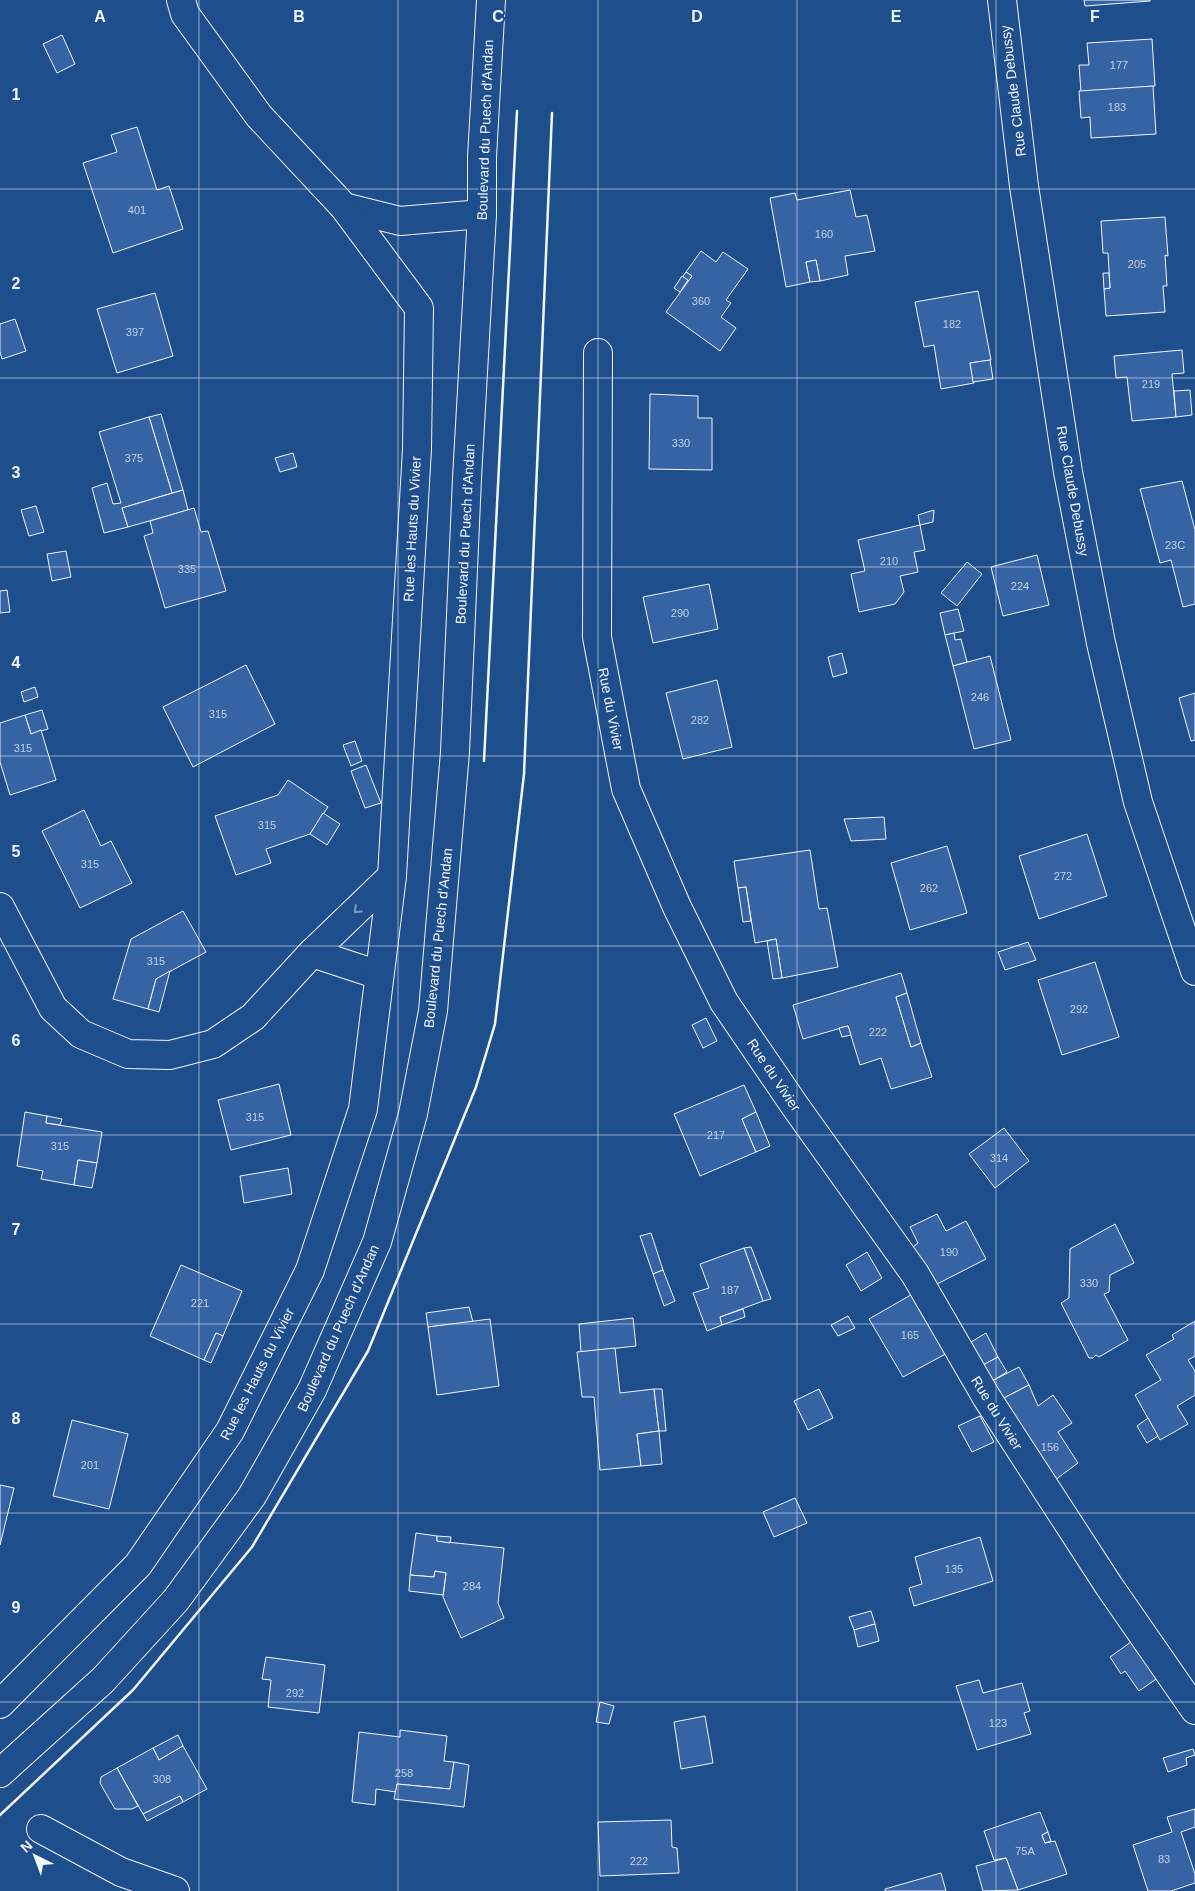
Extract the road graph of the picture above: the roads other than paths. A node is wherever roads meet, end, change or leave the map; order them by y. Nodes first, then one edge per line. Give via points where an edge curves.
1 (181, 0) edge
2 (491, 0) edge
3 (1002, 0) edge
4 (344, 206) junction
5 (482, 214) junction
6 (598, 353) dead end
7 (392, 876) junction
8 (0, 907) edge
9 (312, 953) junction
10 (1195, 971) edge
11 (379, 976) junction
12 (0, 1704) edge
13 (1195, 1710) edge
14 (0, 1773) edge
15 (41, 1830) dead end
16 (174, 1891) edge

1 - 4 street, Rue les Hauts du Vivier via 185,14 259,116
2 - 5 street, Boulevard du Puech d'Andan
3 - 10 street, Rue Claude Debussy via 1024,186 1066,462 1101,643 1138,802
4 - 5 street via 400,221
4 - 7 street, Rue les Hauts du Vivier via 419,308 416,449
5 - 14 street, Boulevard du Puech d'Andan via 455,752 433,1011 413,1114 377,1242 312,1390 252,1496 176,1600 104,1680
6 - 13 street, Rue du Vivier via 597,638 626,789 677,907 724,1002 915,1274 987,1398
7 -> 9 street
7 - 11 street, Rue les Hauts du Vivier
8 - 9 street via 53,1008 81,1034 128,1054 170,1054 213,1044 253,1016
9 - 11 street
11 - 12 street, Rue les Hauts du Vivier via 363,1109 314,1260 230,1431 138,1565
15 - 16 street via 121,1872

